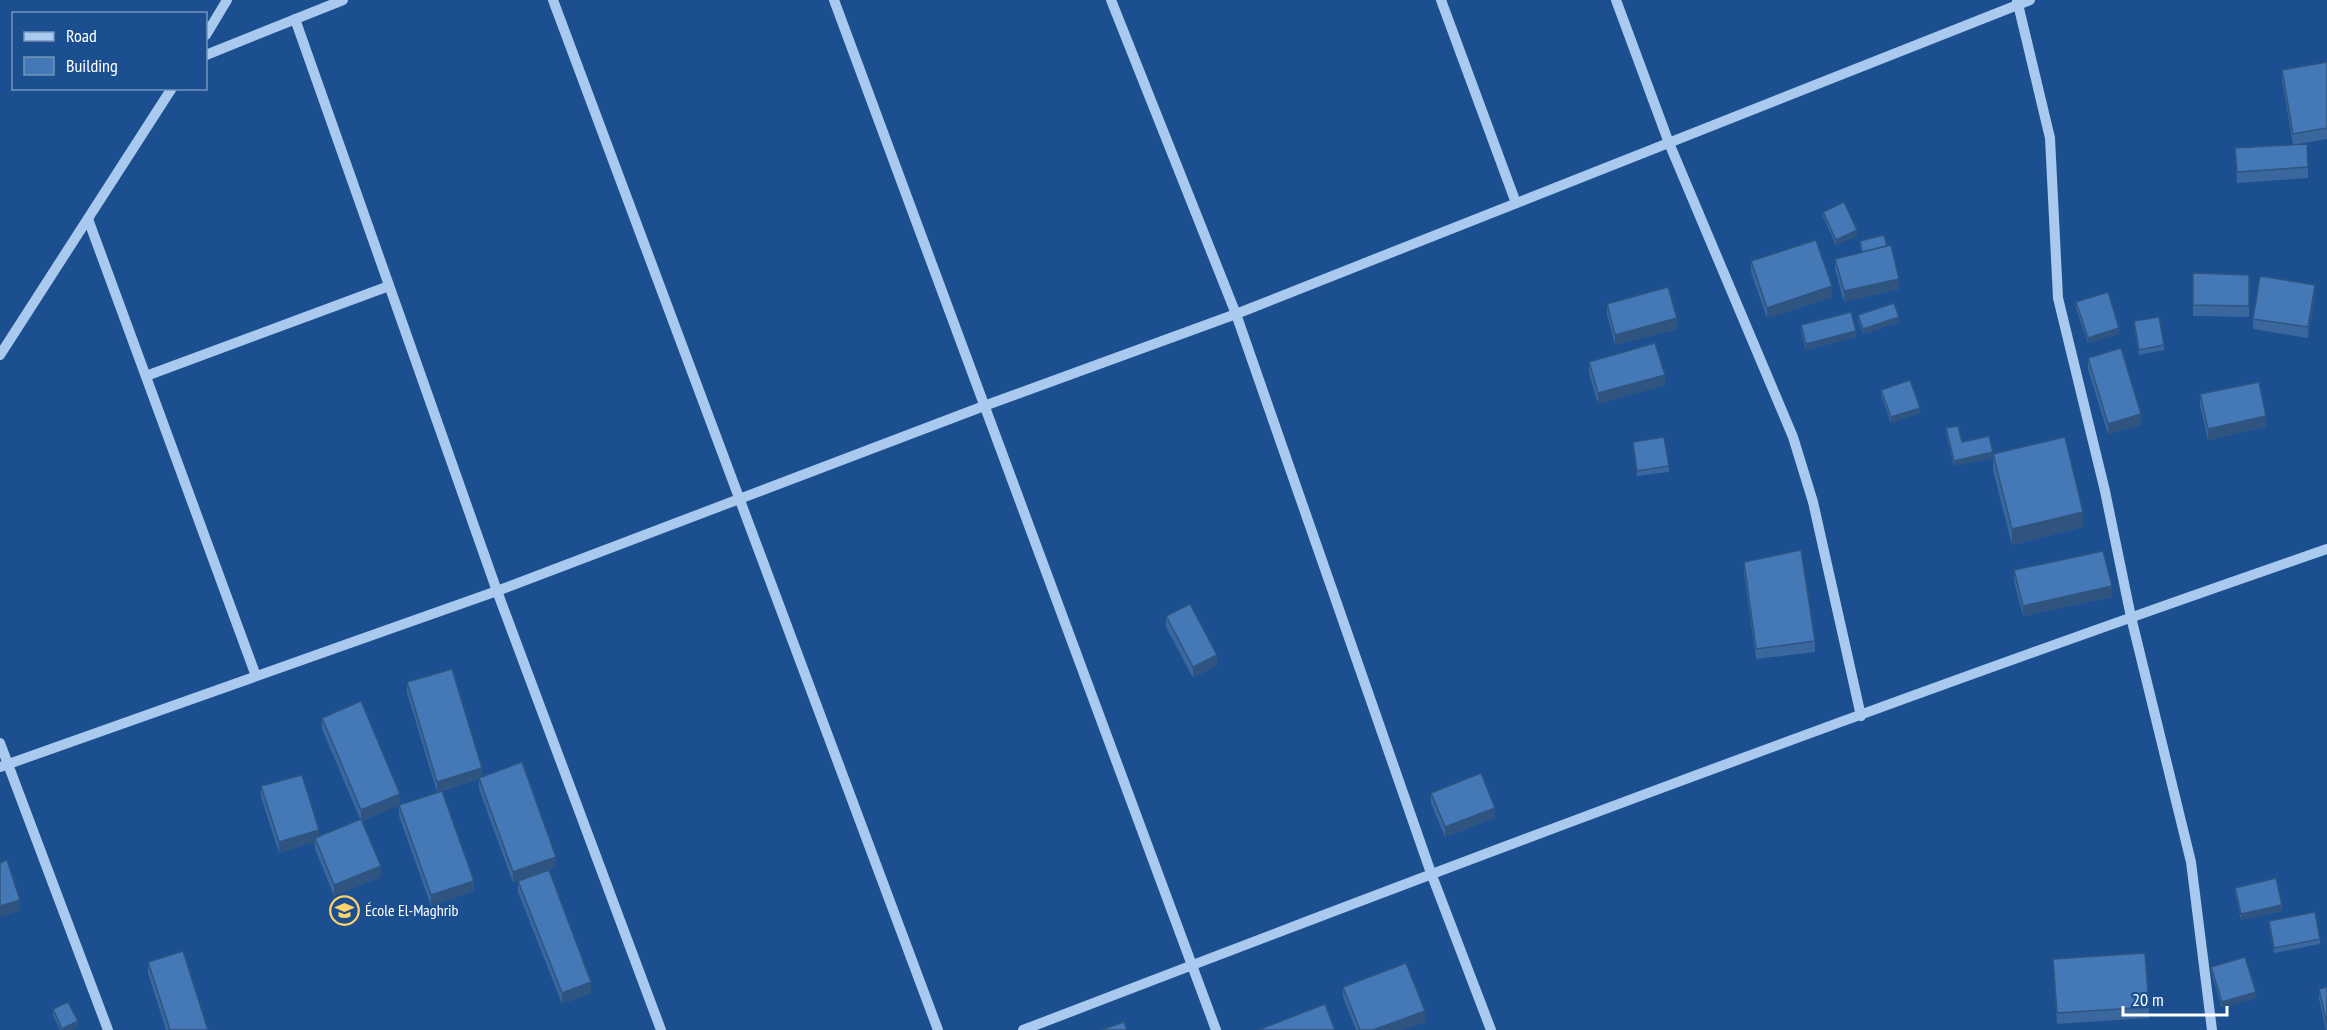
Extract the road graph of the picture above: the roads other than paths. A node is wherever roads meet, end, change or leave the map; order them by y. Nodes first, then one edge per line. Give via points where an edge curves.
1 (227, 0) edge
2 (343, 0) edge
3 (552, 0) edge
4 (834, 0) edge
5 (1111, 0) edge
6 (1441, 0) edge
7 (1616, 0) edge
8 (2030, 0) edge
9 (2018, 2) edge
10 (295, 19) junction
11 (207, 33) edge
12 (207, 55) edge
13 (171, 90) edge
14 (1669, 143) junction
15 (1516, 203) junction
16 (88, 219) junction
17 (389, 285) junction
18 (1236, 315) junction
19 (0, 355) edge
20 (146, 376) junction
21 (984, 406) junction
22 (739, 498) junction
23 (2327, 549) edge
24 (497, 591) junction
25 (2131, 617) junction
26 (256, 676) junction
27 (1861, 716) junction
28 (0, 743) edge
29 (4, 765) edge
30 (1431, 873) junction
31 (1191, 965) junction
32 (108, 1030) edge
33 (661, 1030) edge
34 (938, 1030) edge
35 (1023, 1030) edge
36 (1216, 1030) edge
37 (1491, 1030) edge
38 (2212, 1030) edge

1 - 11 street
2 - 10 street
3 - 22 street
4 - 21 street
5 - 18 street
6 - 15 street
7 - 14 street
8 - 9 street
9 - 14 street
9 - 25 street via 2050,138 2058,298
10 - 12 street
10 - 17 street
13 - 16 street
14 - 15 street
14 - 27 street via 1793,437 1813,502
15 - 18 street
16 - 19 street
16 - 20 street
17 - 20 street
17 - 24 street
18 - 21 street
18 - 30 street
20 - 26 street
21 - 22 street
21 - 31 street
22 - 24 street
22 - 34 street
23 - 25 street
24 - 26 street
24 - 33 street
25 - 27 street
25 - 38 street via 2191,862
26 - 29 street
27 - 30 street
28 - 29 street
29 - 32 street
30 - 31 street
30 - 37 street
31 - 35 street
31 - 36 street

